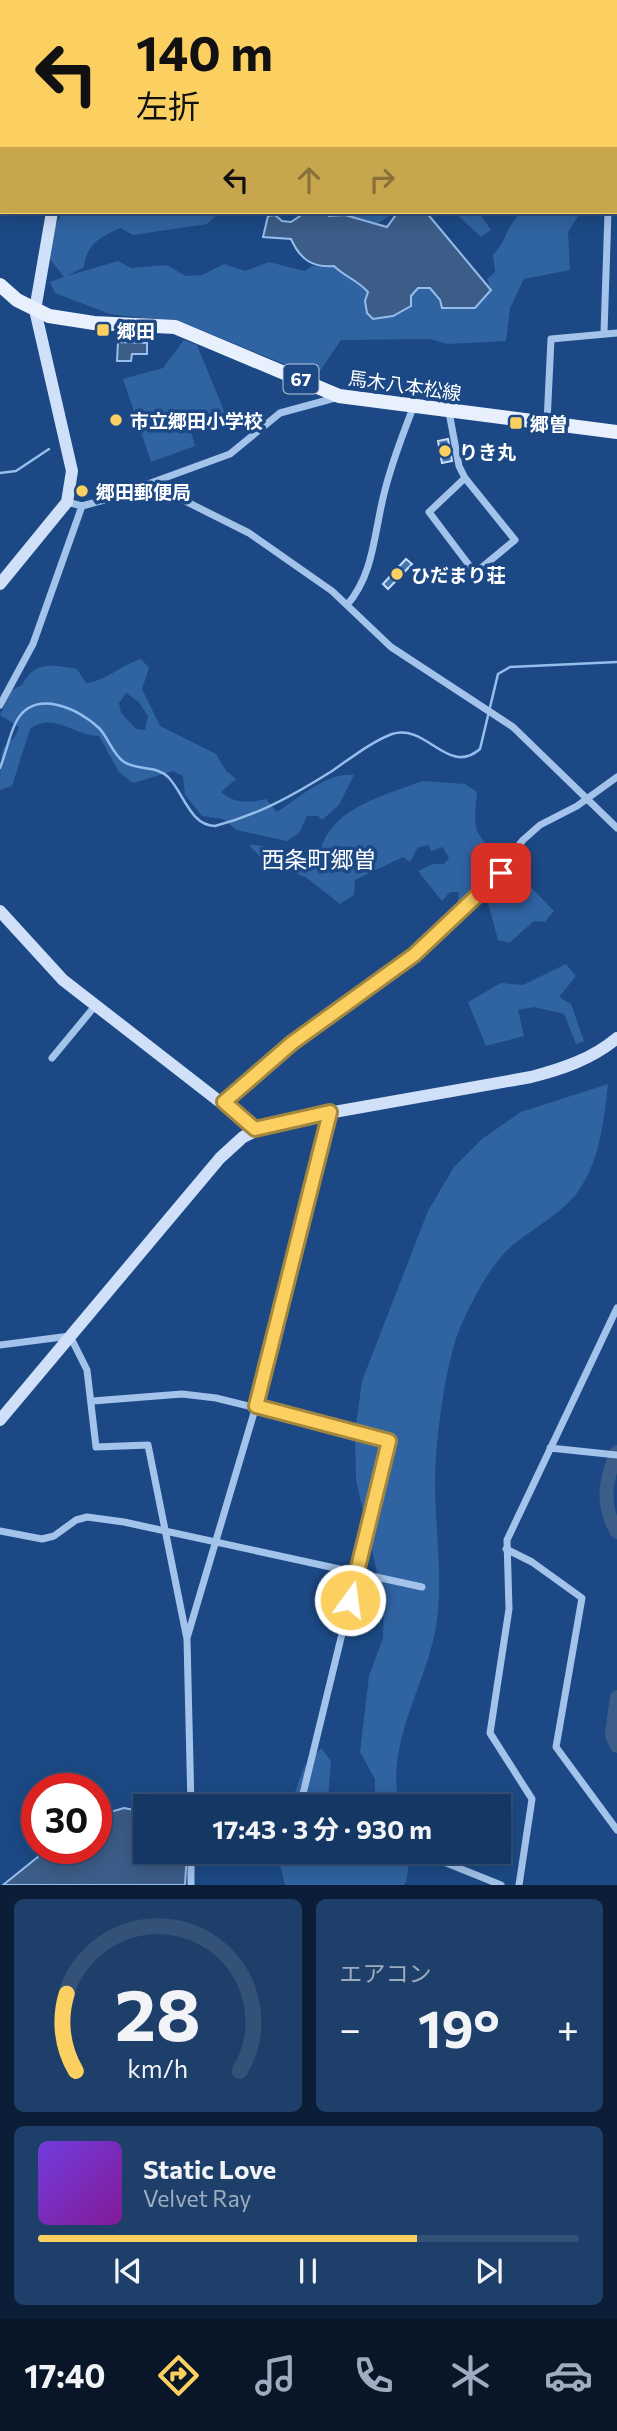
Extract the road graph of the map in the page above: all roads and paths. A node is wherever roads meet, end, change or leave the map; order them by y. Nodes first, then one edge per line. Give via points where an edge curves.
1 (52, 214) edge
2 (608, 214) edge
3 (608, 258) junction
4 (617, 258) edge
5 (0, 285) edge
6 (35, 310) junction
7 (617, 333) edge
8 (604, 334) junction
9 (339, 396) junction
10 (413, 408) junction
11 (449, 412) junction
12 (547, 423) junction
13 (617, 432) edge
14 (465, 478) junction
15 (151, 484) junction
16 (67, 502) junction
17 (82, 506) junction
18 (0, 584) edge
19 (347, 605) junction
20 (0, 705) edge
21 (617, 778) edge
22 (585, 800) junction
23 (617, 828) edge
24 (0, 911) edge
25 (95, 1006) junction
26 (617, 1038) edge
27 (52, 1058) dead end
28 (224, 1102) junction
29 (330, 1112) junction
30 (255, 1129) junction
31 (617, 1308) edge
32 (70, 1336) junction
33 (0, 1345) edge
34 (93, 1401) junction
35 (256, 1406) junction
36 (0, 1420) edge
37 (550, 1448) junction
38 (617, 1455) edge
39 (0, 1531) edge
40 (163, 1531) junction
41 (216, 1543) junction
42 (506, 1549) junction
43 (356, 1575) junction
44 (422, 1587) dead end
45 (187, 1639) junction
46 (191, 1794) edge
47 (303, 1794) edge
48 (617, 1830) edge
49 (191, 1864) edge
50 (448, 1864) edge
51 (191, 1885) edge
52 (500, 1885) edge
53 (519, 1885) edge

1 - 6 street
2 - 3 street
3 - 4 street
3 - 8 street
5 - 6 main road, 馬木八本松線 / 67
6 - 9 main road, 馬木八本松線 / 67 via 94,323 175,327
6 - 16 street via 72,471
7 - 8 street
8 - 12 street via 551,339
9 - 10 main road, 馬木八本松線 / 67
9 - 15 street via 280,412 230,454
10 - 11 main road, 馬木八本松線 / 67
10 - 19 street via 383,495 373,551 356,595
11 - 12 main road, 馬木八本松線 / 67
11 - 14 street via 458,466
12 - 13 main road, 馬木八本松線 / 67
14 - 14 street via 429,512 475,573 515,540
15 - 17 street
15 - 19 street via 249,533
16 - 17 street
16 - 18 street
17 - 20 street via 33,644
19 - 22 street via 391,647 525,738
21 - 22 street
22 - 23 street
22 - 28 street via 540,825 481,894 414,955 292,1043
24 - 25 street via 63,979
25 - 27 street
25 - 28 street
26 - 29 street via 560,1070
28 - 30 street
29 - 30 street
29 - 35 street
30 - 32 street via 220,1158
31 - 37 street
32 - 33 street
32 - 34 street via 87,1370
32 - 36 street
34 - 35 street via 182,1394
34 - 40 street via 96,1447 148,1445
35 - 41 street
35 - 43 street via 389,1441
37 - 38 street
37 - 42 street
39 - 40 street via 42,1539 87,1517
40 - 41 street
40 - 45 street
41 - 43 street
41 - 45 street
42 - 48 street via 582,1598 556,1747
42 - 53 street via 509,1609 491,1733 532,1799
43 - 44 street
43 - 47 street
45 - 46 street
49 - 51 street
50 - 52 street

